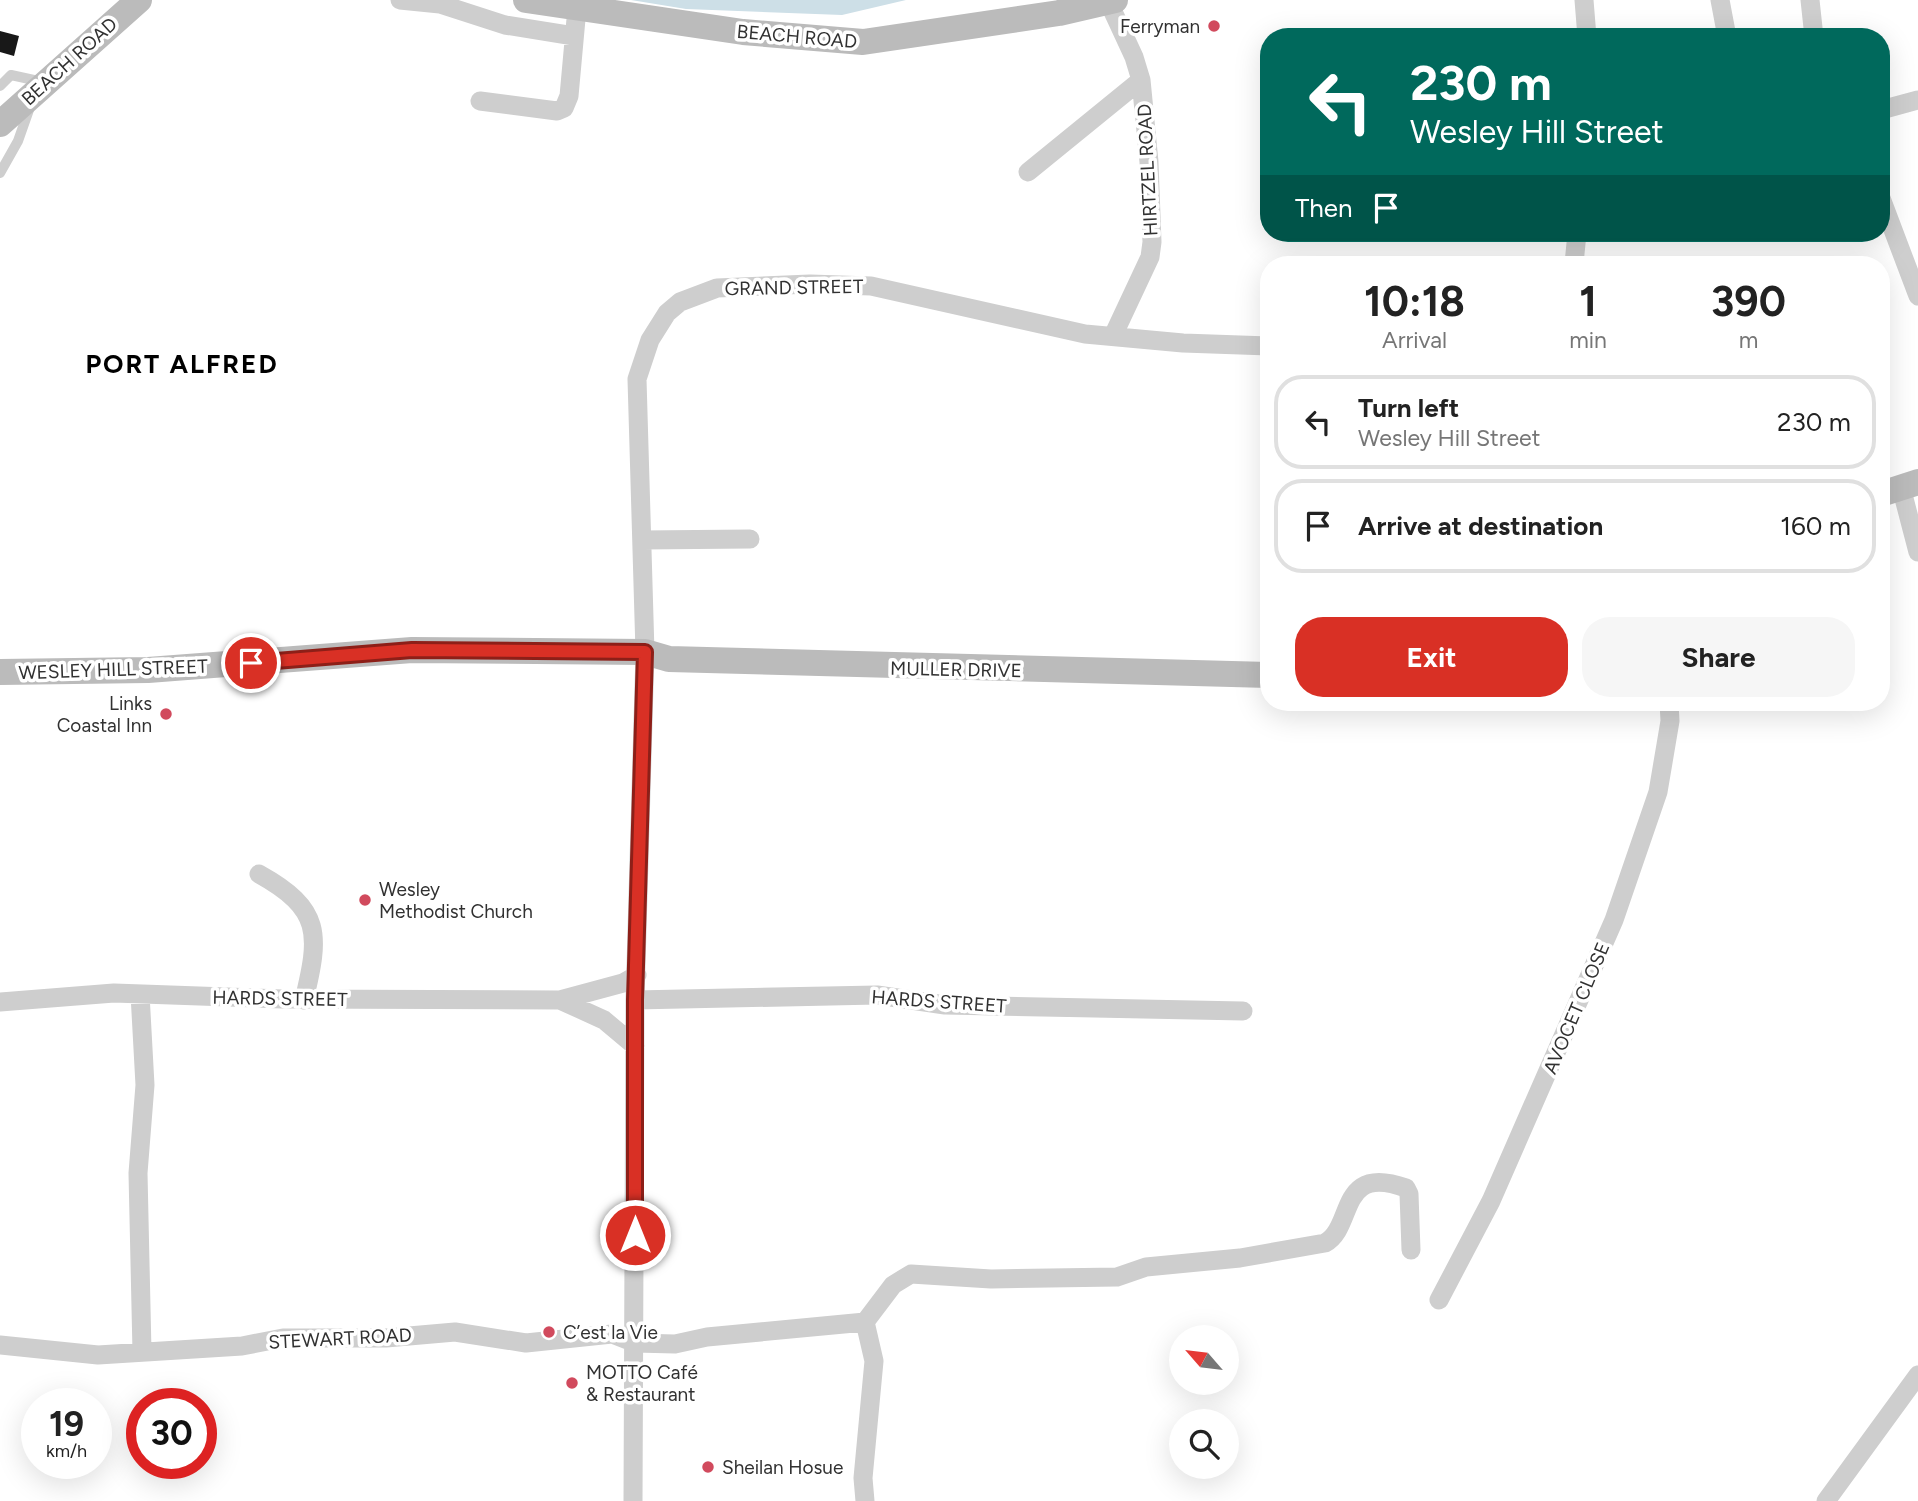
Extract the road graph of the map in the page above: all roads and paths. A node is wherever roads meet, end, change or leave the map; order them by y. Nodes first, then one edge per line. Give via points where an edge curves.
1 (139, 0) edge
2 (400, 0) edge
3 (526, 0) edge
4 (1584, 0) edge
5 (1720, 0) edge
6 (1810, 0) edge
7 (1112, 1) edge
8 (577, 8) junction
9 (1586, 28) edge
10 (1725, 28) edge
11 (1813, 28) edge
12 (574, 36) junction
13 (1141, 80) junction
14 (0, 86) edge
15 (39, 88) junction
16 (1918, 100) edge
17 (480, 101) dead end
18 (1890, 108) edge
19 (0, 124) edge
20 (0, 173) edge
21 (1028, 173) dead end
22 (1890, 222) edge
23 (1918, 296) edge
24 (1113, 336) junction
25 (1260, 346) edge
26 (1900, 488) edge
27 (642, 540) junction
28 (750, 540) dead end
29 (1918, 552) edge
30 (645, 652) junction
31 (0, 671) edge
32 (1260, 675) edge
33 (1669, 711) edge
34 (259, 874) dead end
35 (637, 975) junction
36 (140, 994) junction
37 (304, 1000) junction
38 (561, 1000) junction
39 (635, 1000) junction
40 (0, 1002) edge
41 (1243, 1011) dead end
42 (635, 1046) junction
43 (1410, 1250) dead end
44 (1440, 1300) dead end
45 (865, 1322) junction
46 (635, 1343) junction
47 (0, 1345) edge
48 (142, 1352) junction
49 (1918, 1374) edge
50 (633, 1501) edge
51 (865, 1501) edge
52 (1826, 1501) edge

1 - 15 street, BEACH ROAD
2 - 12 street via 440,4 505,25
3 - 8 street, BEACH ROAD
4 - 9 street
5 - 10 street
6 - 11 street
7 - 8 street, BEACH ROAD via 863,41 743,32
7 - 13 street, HIRTZEL ROAD
8 - 12 street
12 - 17 street via 564,108 556,111
13 - 21 street
13 - 24 street, HIRTZEL ROAD via 1152,242 1150,257
14 - 15 lane via 11,75
15 - 19 street, BEACH ROAD
15 - 20 lane
16 - 18 street
22 - 23 street
24 - 25 street, GRAND STREET
24 - 27 street, GRAND STREET via 1084,334 871,286 810,284 700,292 680,302 658,324 643,357 638,379
26 - 29 street
27 - 28 street
27 - 30 street, GRAND STREET
30 - 31 street, WESLEY HILL STREET via 412,650 148,670
30 - 32 street, MULLER DRIVE via 669,659
30 - 35 street, GRAND STREET
33 - 44 street, AVOCET CLOSE via 1658,792 1614,920 1491,1201
34 - 37 street via 294,896 312,925 312,966
35 - 38 street, HARDS STREET
35 - 39 street, GRAND STREET
36 - 37 street, HARDS STREET
36 - 40 street, HARDS STREET
36 - 48 street via 145,1085 138,1172
37 - 38 street, HARDS STREET
38 - 42 street, HARDS STREET via 604,1020
39 - 41 street, HARDS STREET via 877,995 945,1005
39 - 42 street, GRAND STREET
42 - 46 street, GRAND STREET
43 - 45 street via 1406,1188 1372,1183 1349,1201 1333,1239 1325,1243 1240,1258 1146,1267 1117,1277 991,1279 911,1274 893,1285
45 - 46 street, STEWART ROAD via 675,1344
45 - 51 street via 874,1361
46 - 48 street, STEWART ROAD via 612,1334 526,1343 456,1332 386,1338 283,1338 242,1346
46 - 50 street, GRAND STREET
47 - 48 street, STEWART ROAD via 98,1355
49 - 52 street

